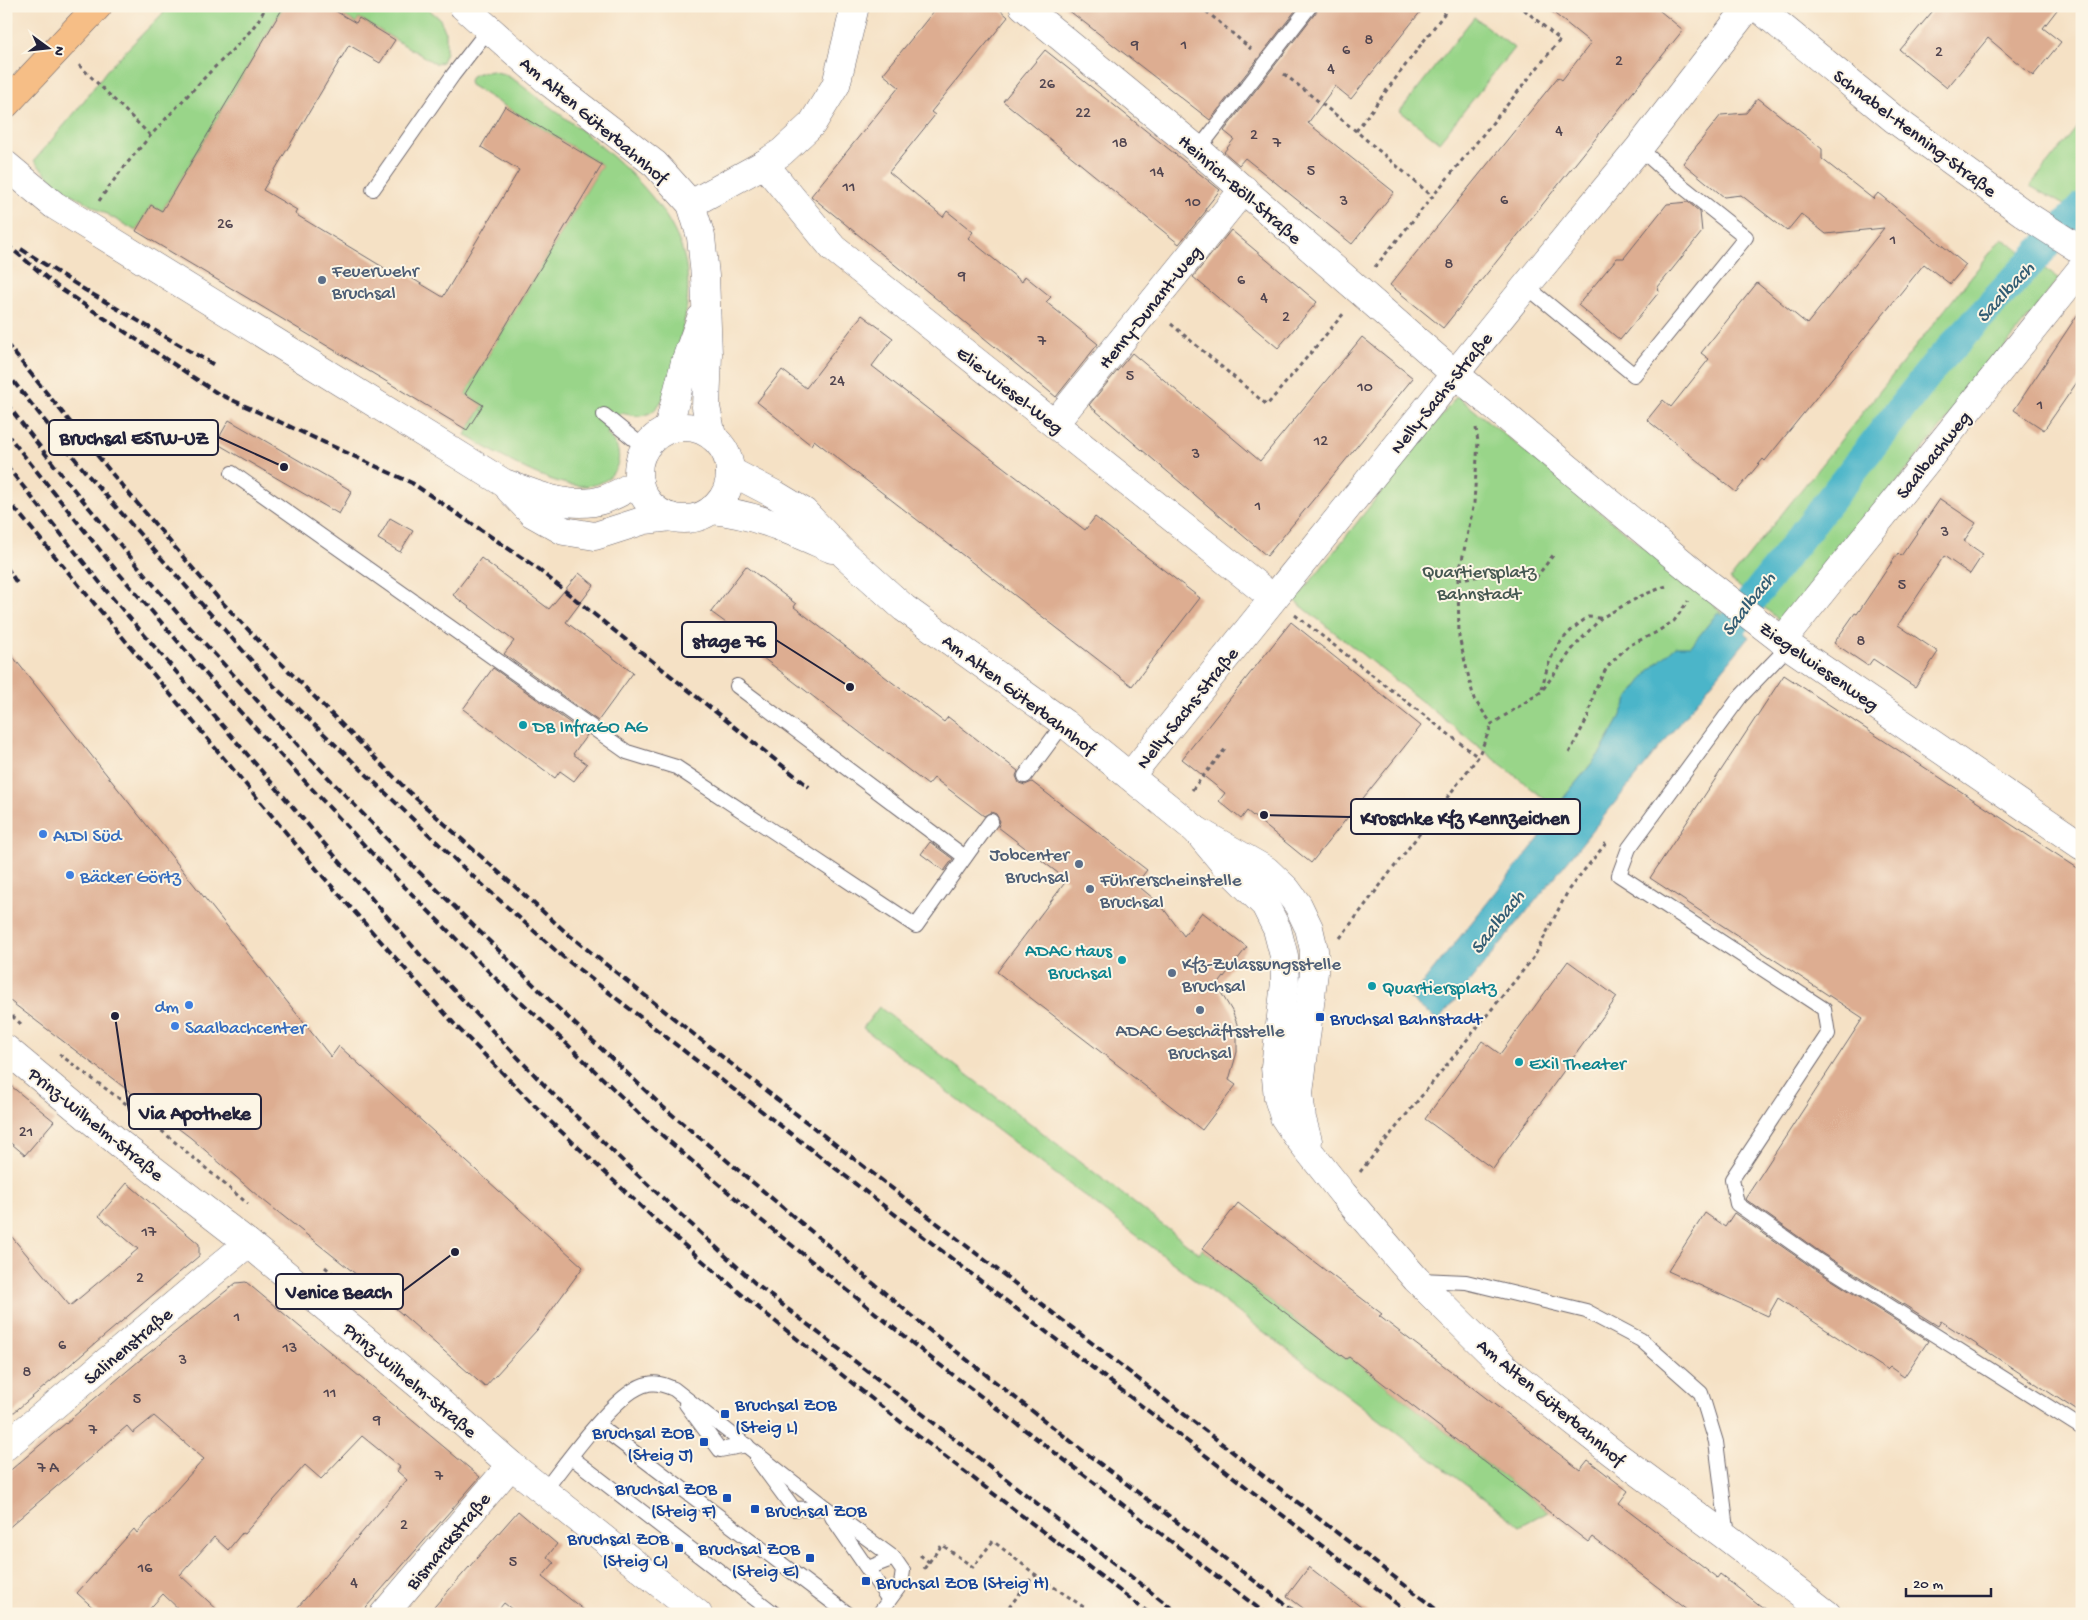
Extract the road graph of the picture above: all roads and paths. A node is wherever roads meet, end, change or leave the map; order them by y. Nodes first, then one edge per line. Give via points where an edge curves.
1 (98, 6) edge
2 (266, 6) edge
3 (462, 6) edge
4 (855, 6) edge
5 (1023, 6) edge
6 (1200, 6) edge
7 (1310, 6) edge
8 (1450, 6) edge
9 (1520, 6) edge
10 (1749, 6) edge
11 (1756, 6) edge
12 (488, 30) junction
13 (60, 46) junction
14 (1267, 62) junction
15 (12, 98) edge
16 (1356, 131) junction
17 (150, 135) junction
18 (1639, 148) junction
19 (1198, 150) junction
20 (764, 164) junction
21 (6, 165) edge
22 (373, 189) dead end
23 (1244, 189) junction
24 (103, 195) dead end
25 (1432, 196) junction
26 (690, 204) junction
27 (2079, 255) edge
28 (1526, 286) junction
29 (1359, 291) junction
30 (1149, 306) junction
31 (705, 308) junction
32 (1463, 380) junction
33 (604, 415) dead end
34 (1055, 423) junction
35 (668, 429) junction
36 (712, 436) junction
37 (645, 448) junction
38 (730, 471) junction
39 (232, 472) dead end
40 (639, 482) junction
41 (504, 483) junction
42 (711, 510) junction
43 (671, 517) junction
44 (1554, 554) dead end
45 (845, 555) junction
46 (1697, 575) junction
47 (1458, 579) junction
48 (1273, 598) junction
49 (1601, 618) junction
50 (1782, 640) junction
51 (737, 686) dead end
52 (1541, 692) junction
53 (1064, 723) junction
54 (1492, 724) junction
55 (1226, 748) dead end
56 (1569, 753) dead end
57 (1478, 757) junction
58 (1025, 776) dead end
59 (1130, 776) junction
60 (1174, 812) junction
61 (991, 821) dead end
62 (1196, 830) junction
63 (1612, 835) dead end
64 (2082, 846) edge
65 (965, 857) junction
66 (1314, 972) junction
67 (6, 1050) edge
68 (1311, 1152) junction
69 (1343, 1194) junction
70 (248, 1243) junction
71 (1416, 1279) junction
72 (674, 1389) junction
73 (598, 1424) junction
74 (2082, 1428) edge
75 (747, 1444) junction
76 (6, 1446) edge
77 (571, 1457) junction
78 (511, 1465) junction
79 (544, 1491) junction
80 (826, 1508) junction
81 (1728, 1538) junction
82 (894, 1558) junction
83 (929, 1562) dead end
84 (868, 1568) junction
85 (1036, 1575) junction
86 (889, 1600) junction
87 (384, 1614) edge
88 (698, 1614) edge
89 (775, 1614) edge
90 (848, 1614) edge
91 (879, 1614) edge
92 (1004, 1614) edge
93 (1094, 1614) edge
94 (1827, 1614) edge

1 - 13 main road
2 - 17 path via 251,29
3 - 12 street, Am Alten Güterbahnhof
4 - 20 street via 836,85 812,124
5 - 19 street, Heinrich-Böll-Straße
6 - 14 path
7 - 14 lane
8 - 16 path
9 - 25 path via 1560,40
10 - 18 street, Nelly-Sachs-Straße
11 - 27 street, Schnabel-Henning-Straße via 1894,119
12 - 22 lane
12 - 26 street, Am Alten Güterbahnhof via 550,83 655,164
13 - 15 main road
13 - 17 path
14 - 16 path
14 - 19 lane
16 - 25 path
17 - 24 path
18 - 28 street, Nelly-Sachs-Straße
18 - 28 lane via 1746,238 1634,375
19 - 23 street, Heinrich-Böll-Straße
20 - 26 street
20 - 34 street, Elie-Wiesel-Weg via 833,248
21 - 41 street via 54,205
23 - 29 street, Heinrich-Böll-Straße
23 - 30 street, Henry-Dunant-Weg
25 - 29 path
26 - 31 street, Am Alten Güterbahnhof via 701,237
27 - 50 street, Saalbachweg
28 - 32 street, Nelly-Sachs-Straße
29 - 30 path via 1267,405
29 - 32 street, Heinrich-Böll-Straße
30 - 34 street, Henry-Dunant-Weg
31 - 35 street via 684,362
31 - 36 street, Am Alten Güterbahnhof via 708,354 706,407
32 - 46 street, Ziegelwiesenweg
32 - 47 path via 1478,442 1474,503
32 - 48 street, Nelly-Sachs-Straße
33 - 37 lane
34 - 48 street, Elie-Wiesel-Weg
35 - 36 street via 698,428
35 - 37 street
36 - 38 street via 722,446
37 - 40 street via 638,471
38 - 42 street via 725,493
38 - 45 street via 804,512
39 - 65 lane via 627,752 676,766 916,926
40 - 41 street via 603,500 574,503 545,498
40 - 43 street via 650,504
41 - 43 street via 532,513 564,531 594,536 645,520
42 - 43 street via 698,517
42 - 45 street via 736,512 766,521
44 - 47 path via 1535,580 1512,572
45 - 53 street, Am Alten Güterbahnhof via 904,608
46 - 49 path via 1641,596
46 - 50 street, Ziegelwiesenweg
46 - 56 path via 1689,599 1674,620 1628,646 1607,666 1594,691 1588,717
47 - 54 path via 1459,637 1474,699
48 - 57 path
48 - 59 street, Nelly-Sachs-Straße
49 - 52 path
49 - 52 path via 1588,617 1570,630 1551,654
50 - 64 street, Ziegelwiesenweg
50 - 74 lane via 1629,848 1619,875 1824,1009 1828,1034 1732,1179 1737,1204 1818,1261
51 - 65 lane
52 - 54 path
53 - 58 lane
53 - 59 street, Am Alten Güterbahnhof
54 - 57 path
55 - 60 path
57 - 66 path
59 - 60 street, Am Alten Güterbahnhof
60 - 62 street, Am Alten Güterbahnhof
61 - 65 lane
62 - 66 street, Am Alten Güterbahnhof via 1266,870 1287,890 1308,928 1314,950
62 - 68 street, Am Alten Güterbahnhof via 1265,905 1277,929 1284,956 1275,1067 1278,1098 1284,1117
63 - 69 path via 1569,889 1534,956
66 - 68 street, Am Alten Güterbahnhof via 1299,1093
67 - 70 street, Prinz-Wilhelm-Straße
68 - 69 street, Am Alten Güterbahnhof
69 - 71 street, Am Alten Güterbahnhof
70 - 76 street, Salinenstraße
70 - 78 street, Prinz-Wilhelm-Straße
71 - 81 street, Am Alten Güterbahnhof via 1509,1371 1612,1453
71 - 81 lane via 1466,1282 1586,1311 1641,1340 1701,1393 1716,1442
72 - 73 lane via 660,1384 636,1388
72 - 75 lane
72 - 75 lane via 720,1450
73 - 77 lane
73 - 90 lane
75 - 80 lane
75 - 80 lane via 794,1509
77 - 79 lane
77 - 89 lane
78 - 79 street, Prinz-Wilhelm-Straße
78 - 87 street, Bismarckstraße
79 - 88 street, Prinz-Wilhelm-Straße
80 - 82 lane
80 - 84 lane
81 - 94 street, Am Alten Güterbahnhof
82 - 84 lane
82 - 86 lane via 903,1571 903,1578
83 - 85 path via 942,1545 973,1567 994,1541
84 - 86 lane
85 - 92 path
85 - 93 path
86 - 91 lane

